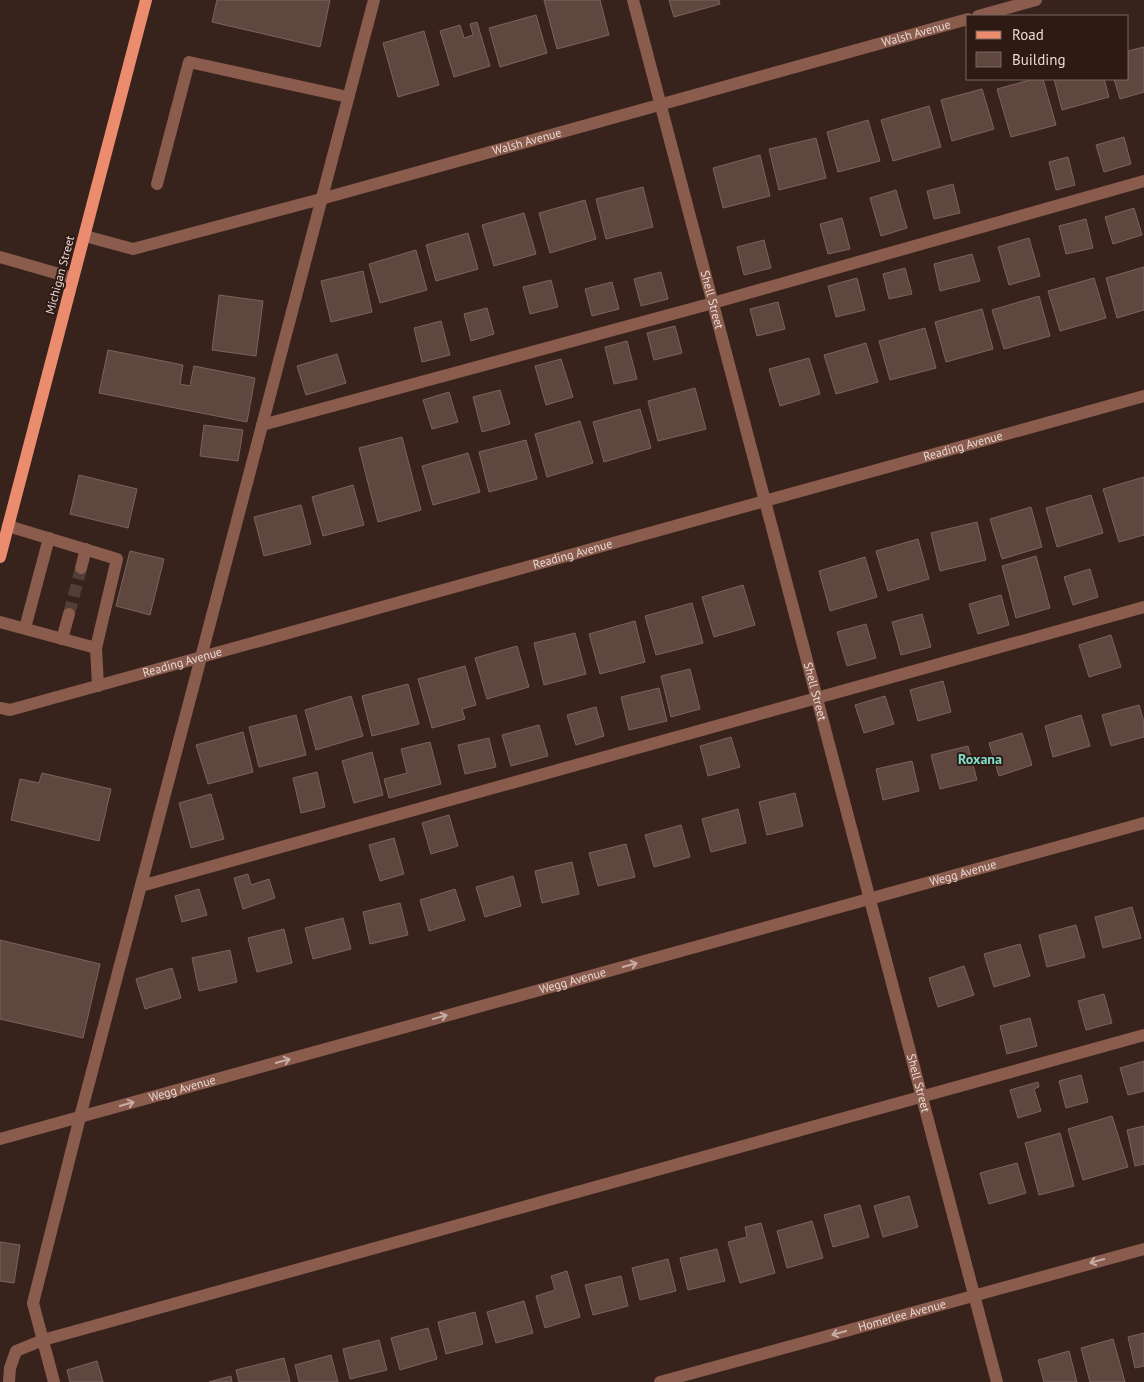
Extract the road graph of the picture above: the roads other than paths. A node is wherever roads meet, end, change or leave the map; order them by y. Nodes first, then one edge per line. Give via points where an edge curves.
1 (146, 0) edge
2 (374, 0) edge
3 (633, 0) edge
4 (1036, 0) edge
5 (982, 15) edge
6 (966, 20) edge
7 (348, 97) junction
8 (661, 104) junction
9 (1144, 181) edge
10 (157, 184) dead end
11 (321, 199) junction
12 (85, 236) junction
13 (0, 257) edge
14 (73, 278) junction
15 (713, 303) junction
16 (1144, 396) edge
17 (262, 425) junction
18 (765, 502) junction
19 (8, 526) junction
20 (49, 538) junction
21 (86, 549) junction
22 (0, 557) edge
23 (81, 568) tunnel mouth
24 (1144, 607) edge
25 (69, 614) tunnel mouth
26 (0, 622) edge
27 (25, 628) junction
28 (62, 639) junction
29 (96, 648) junction
30 (201, 658) junction
31 (98, 686) junction
32 (816, 698) junction
33 (0, 708) edge
34 (1144, 823) edge
35 (141, 886) junction
36 (870, 898) junction
37 (1144, 1035) edge
38 (922, 1096) junction
39 (80, 1117) junction
40 (0, 1139) edge
41 (1144, 1248) edge
42 (975, 1295) junction
43 (43, 1340) junction
44 (8, 1382) edge
45 (54, 1382) edge
46 (660, 1382) edge
47 (997, 1382) edge

1 - 12 main road, Michigan Street
2 - 7 street
3 - 8 street, Shell Street
4 - 5 street
6 - 8 street, Walsh Avenue
7 - 10 street via 189,62
7 - 11 street
8 - 11 street, Walsh Avenue
8 - 15 street, Shell Street
9 - 15 street
11 - 12 street, Walsh Avenue via 133,249
11 - 17 street
12 - 14 main road, Michigan Street
13 - 14 street
14 - 19 main road, Michigan Street
15 - 17 street
15 - 18 street, Shell Street
16 - 18 street, Reading Avenue
17 - 30 street
18 - 30 street, Reading Avenue
18 - 32 street, Shell Street
19 - 20 street
19 - 22 main road, Michigan Street
20 - 21 street
20 - 27 street
21 - 23 street
21 - 29 street via 117,559
24 - 32 street
25 - 28 street
26 - 27 street
27 - 28 street
28 - 29 street
29 - 31 street
30 - 31 street, Reading Avenue
30 - 35 street
31 - 33 street, Reading Avenue via 10,710
32 - 35 street
32 - 36 street, Shell Street
34 - 36 street, Wegg Avenue
35 - 39 street
36 - 38 street, Shell Street
39 -> 36 street, Wegg Avenue
37 - 38 street
38 - 42 street, Shell Street
38 - 43 street
39 - 40 street, Wegg Avenue
39 - 43 street via 33,1303
41 -> 42 street, Homerlee Avenue
42 -> 46 street, Homerlee Avenue
42 - 47 street, Shell Street
43 - 44 street via 16,1350
43 - 45 street

